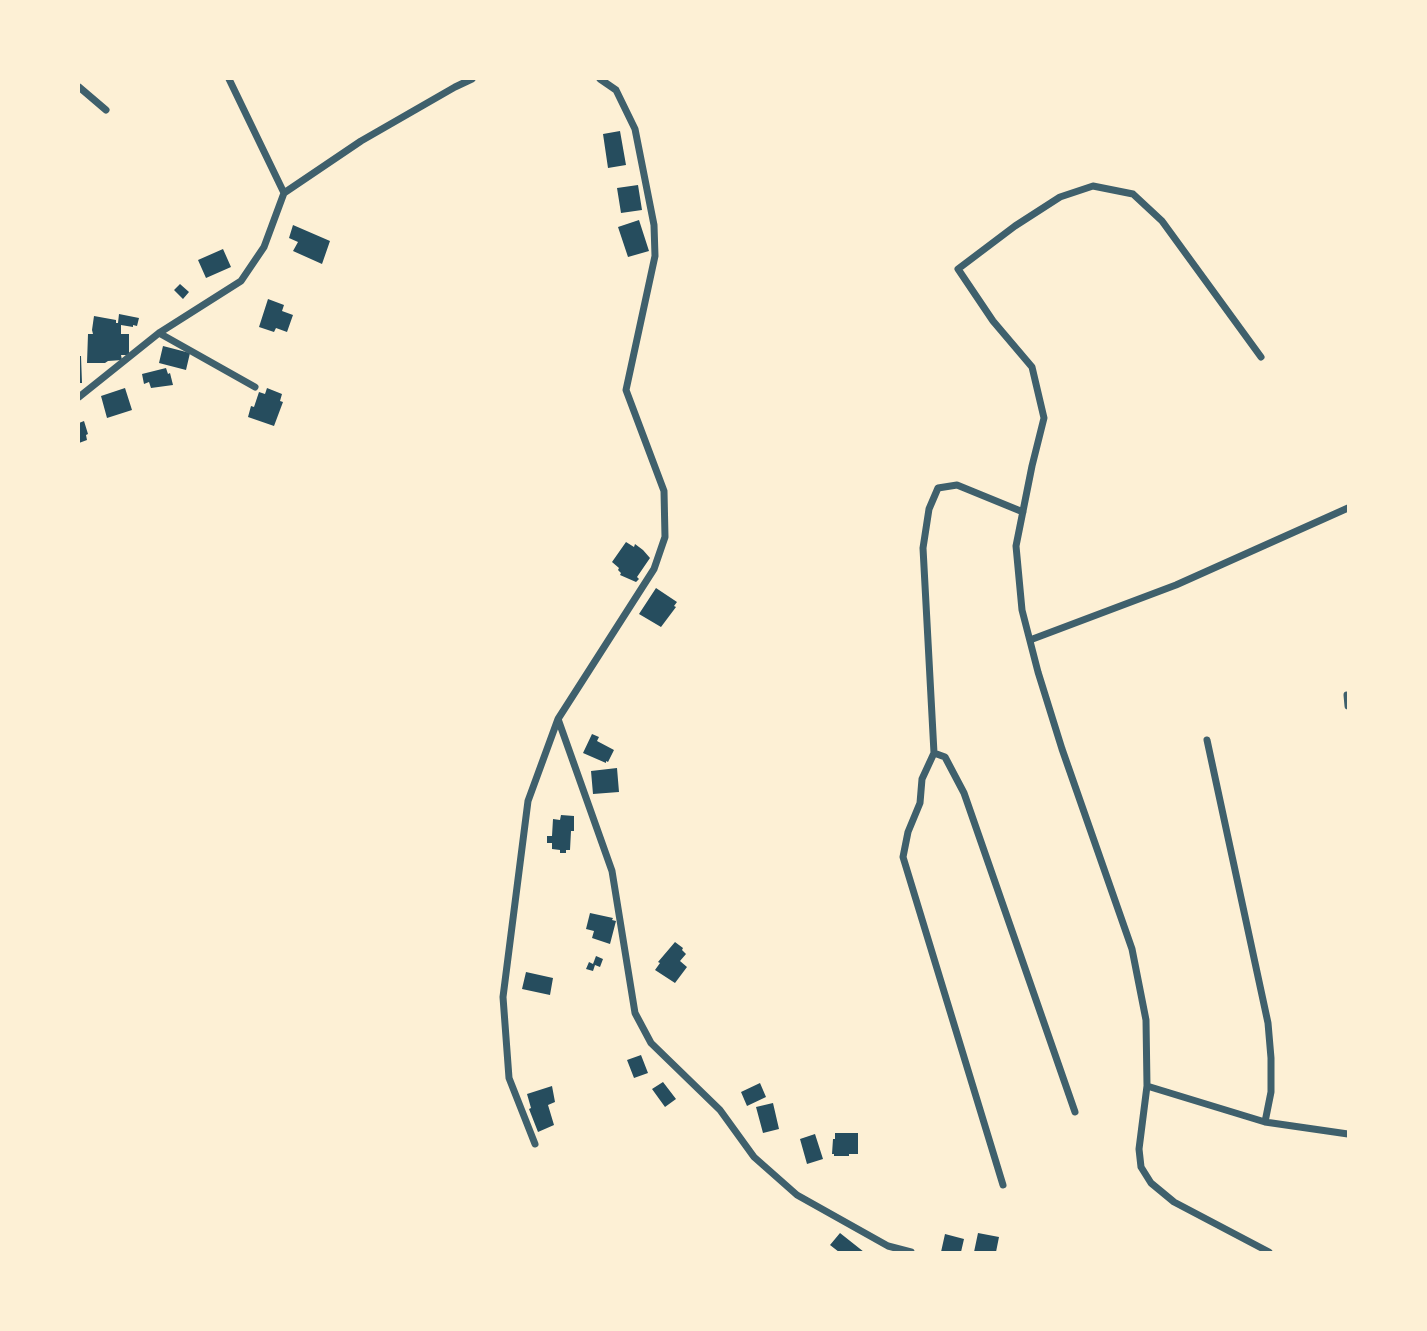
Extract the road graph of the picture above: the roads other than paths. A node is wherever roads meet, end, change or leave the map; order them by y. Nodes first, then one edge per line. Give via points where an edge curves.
1 (229, 79) edge
2 (472, 79) edge
3 (600, 79) edge
4 (79, 87) edge
5 (106, 110) dead end
6 (284, 193) junction
7 (159, 333) junction
8 (1261, 357) dead end
9 (255, 387) dead end
10 (79, 397) edge
11 (1348, 508) edge
12 (1023, 512) junction
13 (1030, 640) junction
14 (1347, 695) edge
15 (1348, 706) edge
16 (558, 719) junction
17 (1207, 740) dead end
18 (934, 753) junction
19 (1147, 1086) junction
20 (1075, 1112) dead end
21 (1265, 1122) junction
22 (1348, 1134) edge
23 (535, 1144) dead end
24 (1003, 1185) dead end
25 (911, 1252) edge
26 (1269, 1252) edge

1 - 6 street
2 - 6 street via 361,141
3 - 16 street via 616,90 635,129 654,225 655,256 626,390 664,491 665,537 654,569
4 - 5 street
6 - 7 street via 264,247 241,281
7 - 9 street
7 - 10 street
8 - 12 street via 1162,221 1133,194 1093,186 1060,197 1015,226 958,269 1032,367 1044,418
11 - 13 street via 1177,585
12 - 13 street via 1016,546
12 - 18 street via 957,485 938,488 929,509 923,548
13 - 19 street via 1062,749 1132,950 1146,1020
14 - 15 street
16 - 23 street via 528,801 503,997 509,1078
16 - 25 street via 612,871 635,1013 651,1043 720,1110 754,1157 797,1195 888,1246
17 - 21 street via 1268,1023 1270,1092
18 - 20 street via 945,757 964,793
18 - 24 street via 922,779 920,803 903,858
19 - 21 street
19 - 26 street via 1139,1149 1141,1167 1151,1183 1174,1202
21 - 22 street

